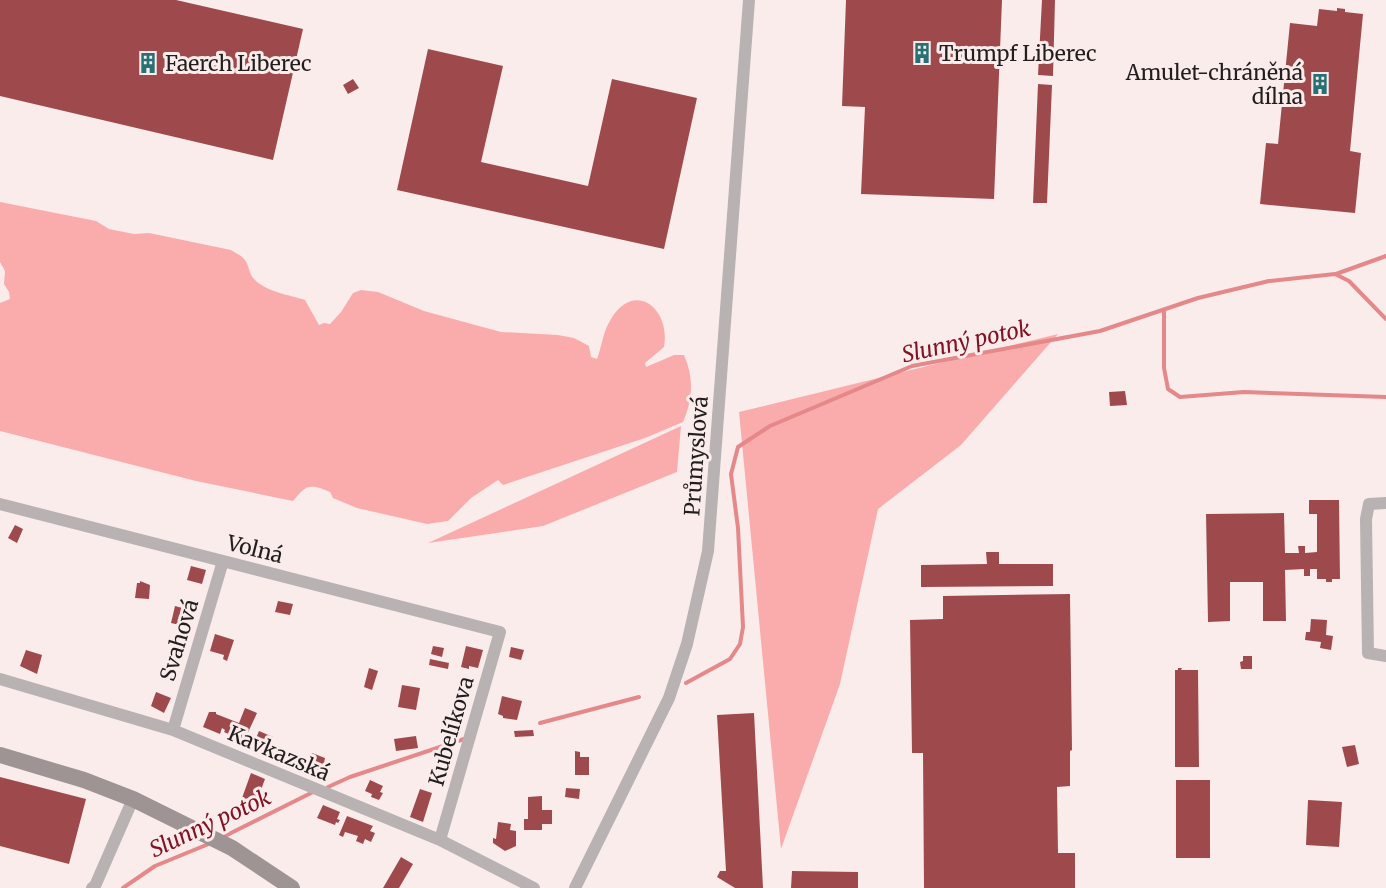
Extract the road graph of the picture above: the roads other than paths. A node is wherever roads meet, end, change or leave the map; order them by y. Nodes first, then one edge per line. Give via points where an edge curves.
1 (749, 0) edge
2 (1386, 503) edge
3 (0, 504) edge
4 (223, 561) junction
5 (500, 632) joint
6 (1386, 656) edge
7 (0, 679) edge
8 (173, 730) junction
9 (0, 755) edge
10 (133, 799) junction
11 (440, 840) junction
12 (92, 888) edge
13 (291, 888) edge
14 (534, 888) edge
15 (575, 888) edge

1 - 15 street, Průmyslová via 708,551 687,644 669,699
2 - 6 street via 1369,504 1366,519 1368,653
3 - 4 street, Volná
4 - 5 street, Volná
4 - 8 street, Svahová
5 - 11 street, Kubelíkova
7 - 8 street, Kavkazská
8 - 11 street, Kavkazská
9 - 10 street
10 - 12 street
10 - 13 street via 232,848
11 - 14 street, Kavkazská

